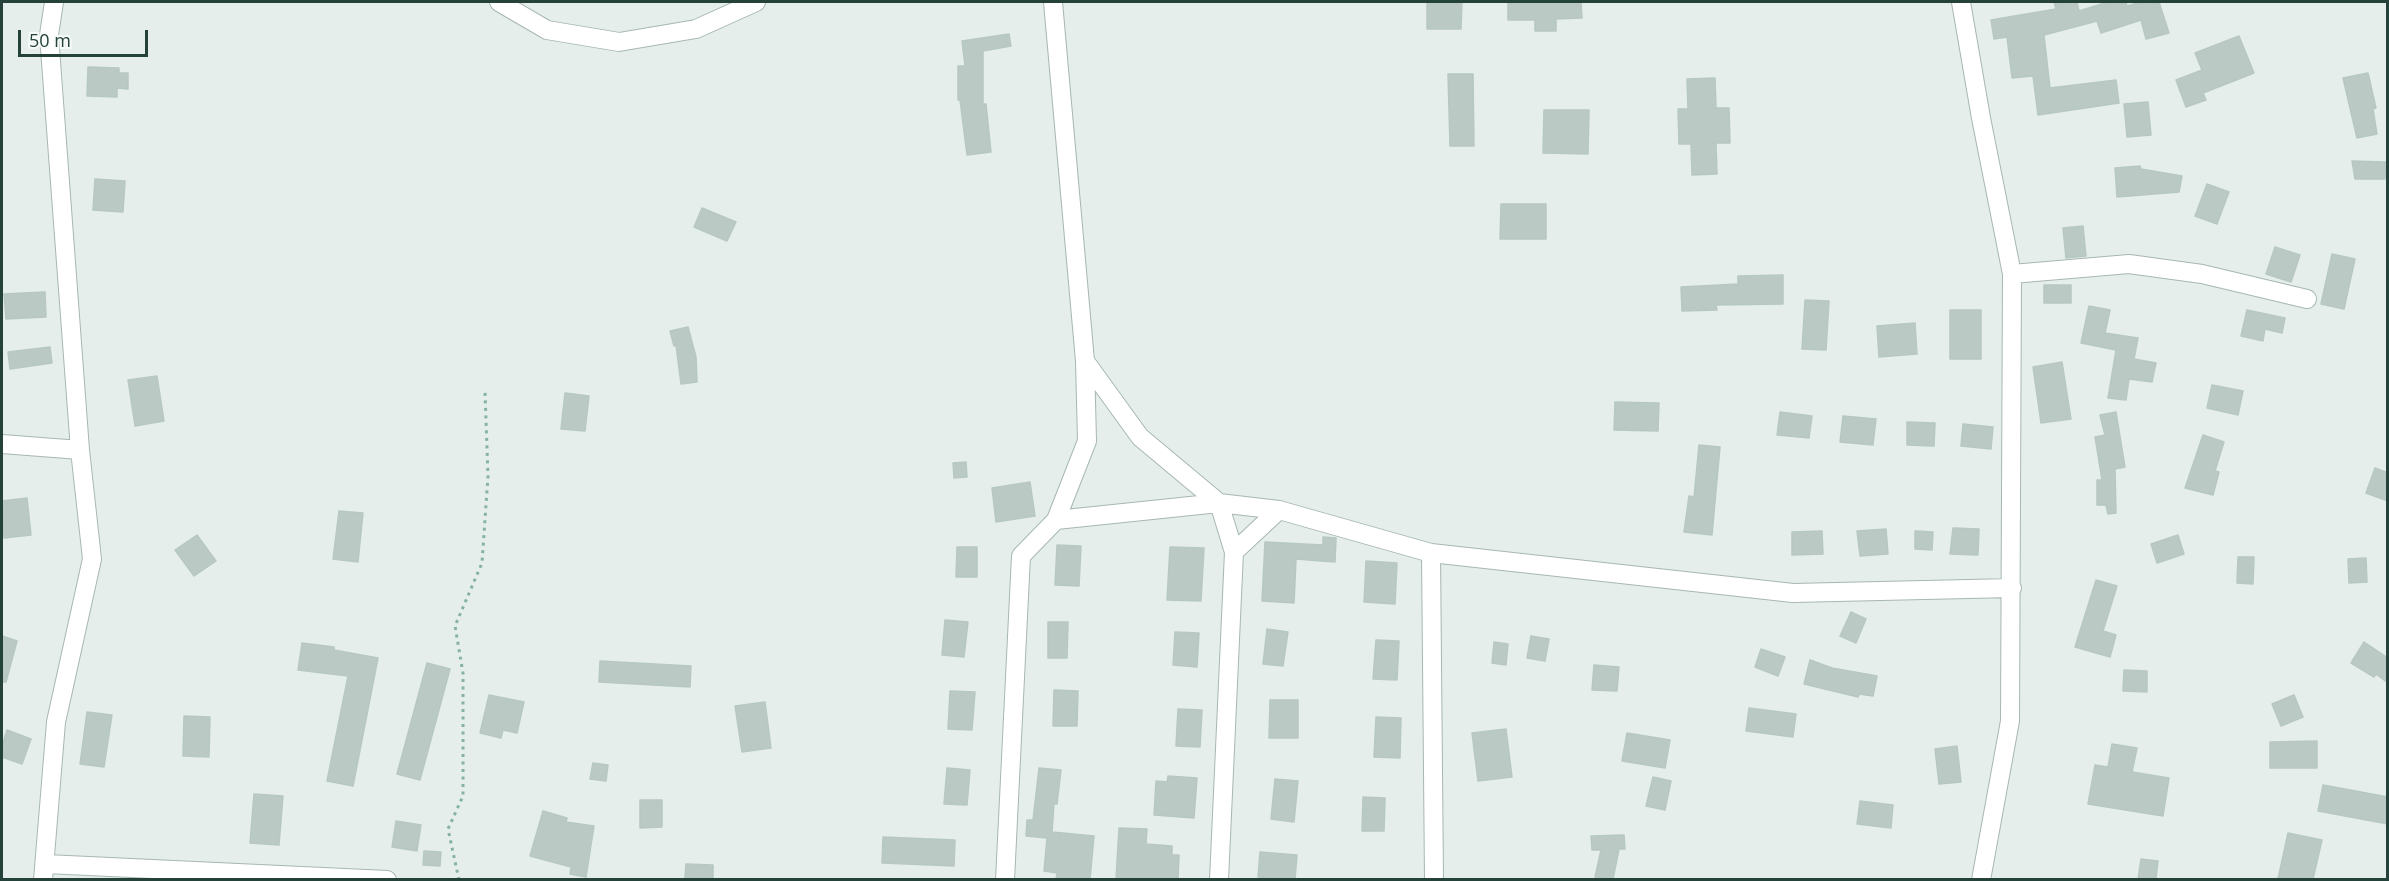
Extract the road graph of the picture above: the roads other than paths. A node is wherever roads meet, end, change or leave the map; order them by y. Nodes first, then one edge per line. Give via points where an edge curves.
1 (54, 2) edge
2 (498, 2) edge
3 (756, 2) edge
4 (1053, 2) edge
5 (1961, 2) edge
6 (2012, 274) junction
7 (2307, 299) dead end
8 (1085, 361) junction
9 (2, 444) edge
10 (80, 450) junction
11 (1219, 503) junction
12 (1279, 510) junction
13 (1056, 520) junction
14 (1234, 552) junction
15 (1431, 553) junction
16 (2012, 588) junction
17 (45, 872) edge
18 (387, 879) edge
19 (1005, 879) edge
20 (1219, 879) edge
21 (1434, 879) edge
22 (1981, 879) edge

1 - 10 street via 49,35
2 - 3 street via 547,30 619,42 696,29
4 - 8 street
5 - 6 street
6 - 7 street via 2129,264 2202,274
6 - 16 street
8 - 11 street via 1140,437
8 - 13 street via 1087,441
9 - 10 street
10 - 17 street via 92,559 56,722
11 - 12 street
11 - 13 street
11 - 14 street
12 - 14 street
12 - 15 street
13 - 19 street via 1021,556
14 - 20 street
15 - 16 street via 1793,593
15 - 21 street
16 - 22 street via 2010,721
17 - 18 street

